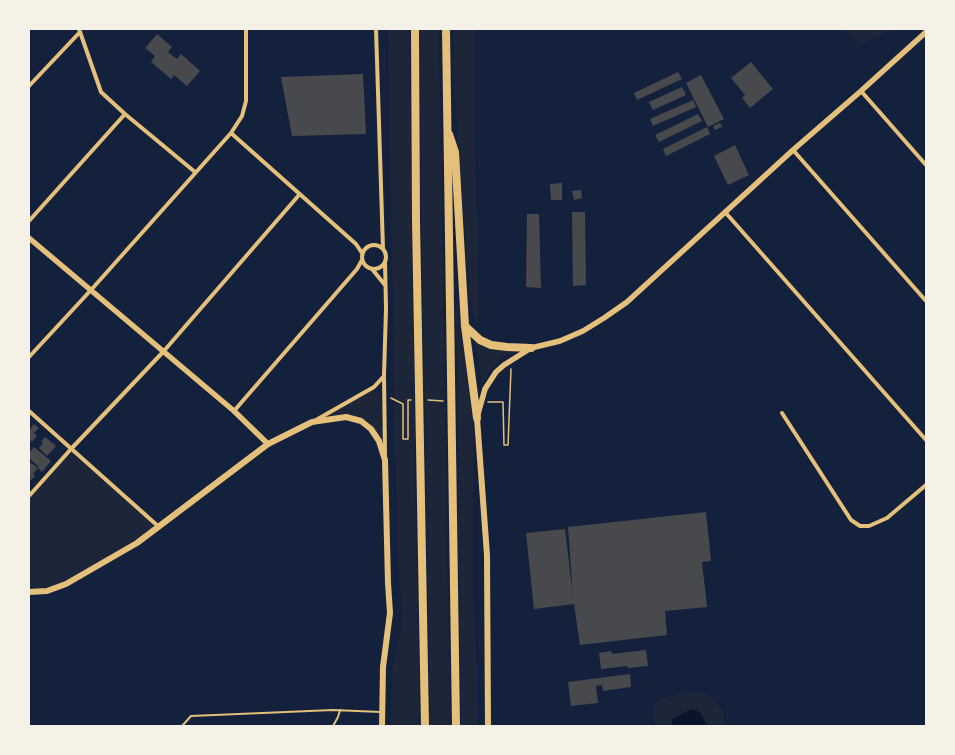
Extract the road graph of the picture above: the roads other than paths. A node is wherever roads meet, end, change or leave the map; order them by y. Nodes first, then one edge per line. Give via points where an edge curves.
1 (246, 29) edge
2 (376, 29) edge
3 (415, 29) edge
4 (446, 29) edge
5 (79, 30) edge
6 (926, 32) edge
7 (29, 86) edge
8 (861, 91) junction
9 (125, 114) junction
10 (447, 125) junction
11 (231, 133) junction
12 (792, 150) junction
13 (926, 165) edge
14 (196, 172) junction
15 (299, 195) junction
16 (725, 212) junction
17 (29, 220) edge
18 (383, 236) junction
19 (29, 238) edge
20 (356, 244) junction
21 (376, 245) junction
22 (367, 247) junction
23 (383, 249) junction
24 (362, 253) junction
25 (362, 260) junction
26 (385, 261) junction
27 (367, 267) junction
28 (357, 269) junction
29 (372, 269) junction
30 (385, 285) junction
31 (91, 290) junction
32 (926, 302) edge
33 (466, 326) junction
34 (531, 348) junction
35 (163, 352) junction
36 (29, 358) edge
37 (384, 375) junction
38 (29, 411) edge
39 (234, 411) junction
40 (782, 413) dead end
41 (477, 418) junction
42 (312, 422) junction
43 (926, 440) edge
44 (268, 444) junction
45 (71, 449) junction
46 (385, 460) junction
47 (926, 486) edge
48 (29, 496) edge
49 (159, 527) junction
50 (29, 592) edge
51 (340, 710) junction
52 (382, 712) junction
53 (182, 726) edge
54 (333, 726) edge
55 (382, 726) edge
56 (425, 726) edge
57 (456, 726) edge
58 (488, 726) edge

1 - 11 street via 245,108
2 - 18 street
3 - 56 highway
4 - 10 highway
5 - 7 street
5 - 9 street via 101,92
6 - 8 street
8 - 12 street
8 - 13 street
9 - 14 street
9 - 17 street
10 - 33 highway via 455,152
10 - 57 highway
11 - 14 street
11 - 15 street
12 - 16 street
12 - 32 street
14 - 31 street
15 - 20 street
15 - 35 street
16 - 34 street via 633,296 604,318 560,341
16 - 43 street
18 - 21 street
18 - 23 street
19 - 31 street
20 - 22 street
20 - 24 street
21 - 22 street
21 - 23 street
22 - 24 street
23 - 26 street
24 - 25 street
25 - 27 street
25 - 28 street
26 - 29 street via 380,267
26 - 30 street
27 - 28 street
27 - 29 street
28 - 39 street
29 - 30 street
30 - 37 street
31 - 35 street
31 - 36 street
33 - 34 highway via 480,340 491,344
33 - 41 highway
34 - 41 street via 496,372 485,389
35 - 39 street
35 - 45 street
37 - 42 street via 374,387
37 - 46 street
38 - 45 street
39 - 44 street
40 - 47 street via 850,520 860,526 869,526 887,518
41 - 58 main road via 487,554
42 - 44 main road
42 - 46 main road via 346,417 361,421 371,429 379,441
44 - 49 main road via 246,458
45 - 48 street
45 - 49 street
46 - 52 main road via 390,613 383,667
49 - 50 main road via 137,543 66,584 47,591
51 - 52 lane
51 - 53 lane via 191,716
51 - 54 lane
52 - 55 main road

